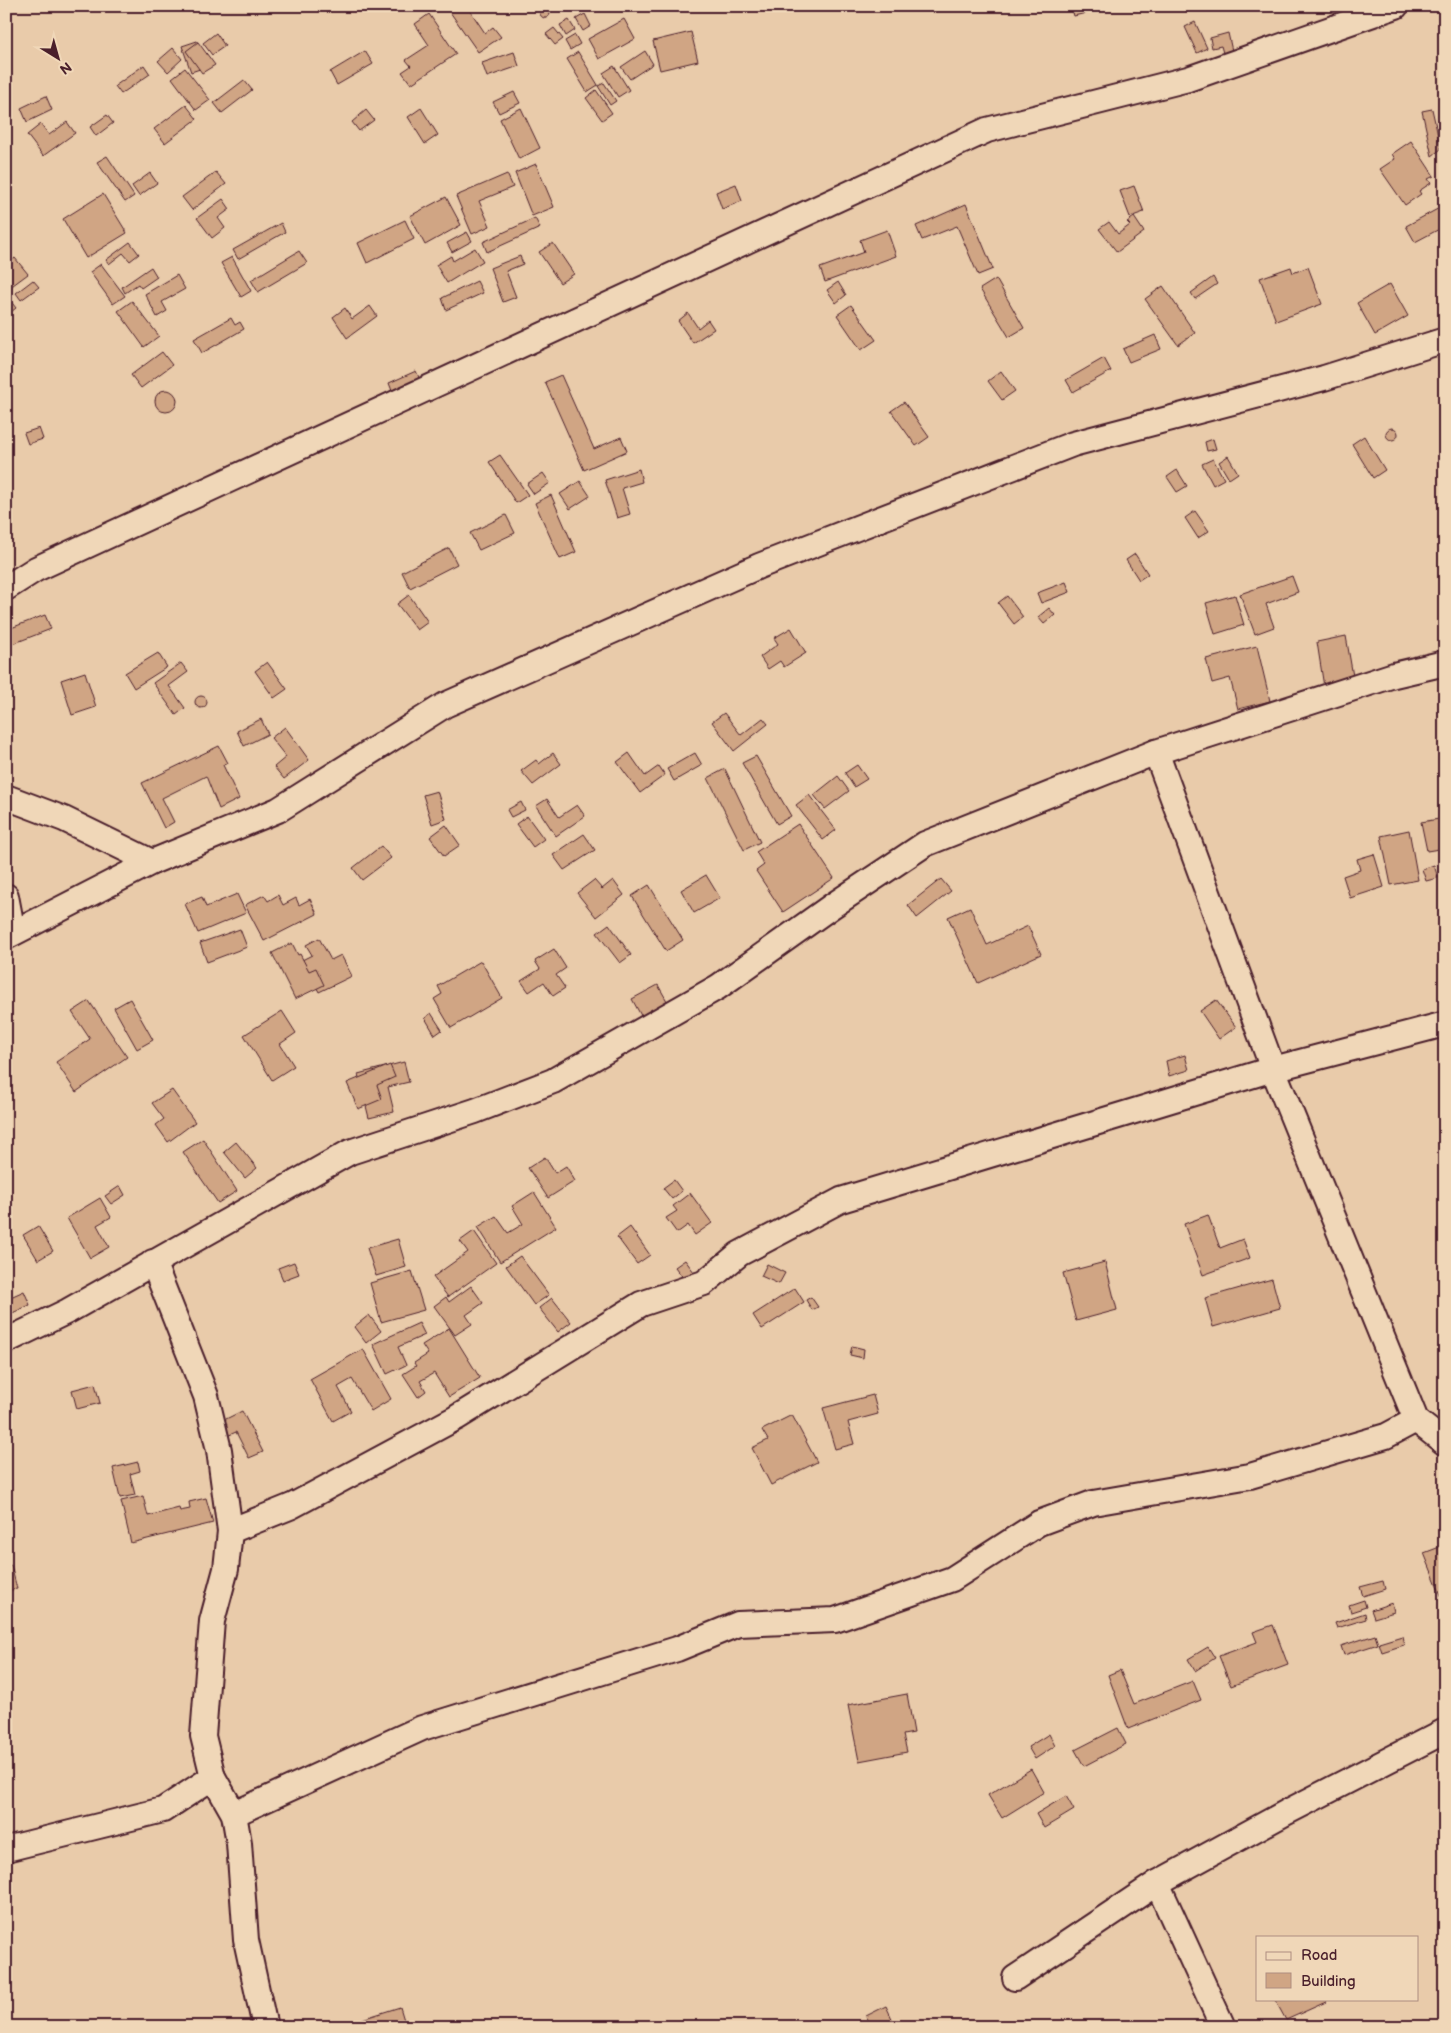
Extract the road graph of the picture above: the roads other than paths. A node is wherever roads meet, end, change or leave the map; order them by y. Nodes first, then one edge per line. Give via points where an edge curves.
1 (1396, 6) edge
2 (1445, 340) edge
3 (6, 588) edge
4 (1445, 662) edge
5 (1156, 752) junction
6 (6, 797) edge
7 (152, 862) junction
8 (6, 896) edge
9 (10, 935) edge
10 (1445, 1024) edge
11 (1274, 1069) junction
12 (153, 1262) junction
13 (6, 1341) edge
14 (1416, 1420) junction
15 (1445, 1443) edge
16 (230, 1531) junction
17 (1445, 1731) edge
18 (213, 1777) junction
19 (234, 1814) junction
20 (6, 1849) edge
21 (1157, 1883) junction
22 (1015, 1978) dead end
23 (265, 2027) edge
24 (1223, 2027) edge

1 - 3 street via 1188,79 987,130 36,568
2 - 7 street via 1324,378 1073,444 760,566 445,706 278,810
4 - 5 street via 1394,675
5 - 11 street
5 - 12 street via 925,844 718,987 553,1081 475,1111 350,1152
6 - 7 street via 64,819
7 - 9 street
8 - 9 street
10 - 11 street
11 - 14 street
11 - 16 street via 842,1200 739,1254 704,1284 642,1304 456,1418 292,1506
12 - 13 street via 68,1311
12 - 16 street via 206,1396 219,1450
14 - 15 street
14 - 19 street via 1386,1436 1250,1476 1093,1503 1039,1523 952,1579 835,1620 738,1624 677,1649 422,1728
16 - 18 street via 226,1569 212,1621 202,1736
17 - 21 street
18 - 19 street
18 - 20 street via 164,1810
19 - 23 street via 240,1843 246,1940
21 - 22 street
21 - 24 street

